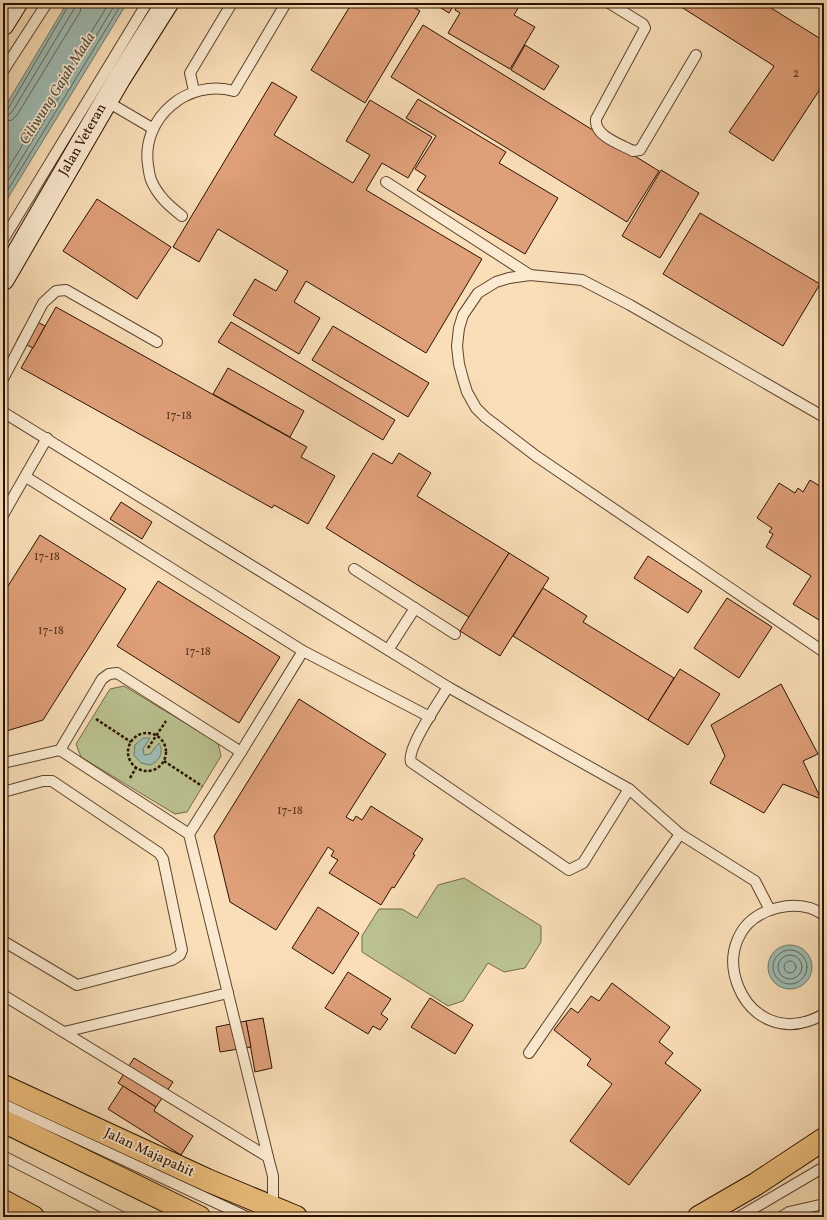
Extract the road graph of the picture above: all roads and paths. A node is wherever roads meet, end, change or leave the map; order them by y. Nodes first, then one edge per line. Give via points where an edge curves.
1 (16, 3) edge
2 (47, 3) edge
3 (148, 3) edge
4 (167, 3) edge
5 (232, 3) edge
6 (286, 3) edge
7 (609, 3) edge
8 (3, 24) edge
9 (696, 56) dead end
10 (3, 71) edge
11 (194, 91) junction
12 (106, 101) junction
13 (152, 128) junction
14 (386, 182) dead end
15 (182, 216) dead end
16 (3, 240) edge
17 (530, 275) junction
18 (3, 279) edge
19 (158, 342) dead end
20 (3, 379) edge
21 (5, 416) edge
22 (824, 417) edge
23 (47, 438) junction
24 (26, 477) junction
25 (3, 515) edge
26 (354, 569) dead end
27 (414, 608) junction
28 (456, 634) dead end
29 (388, 650) junction
30 (303, 651) junction
31 (824, 652) edge
32 (448, 687) junction
33 (175, 709) junction
34 (83, 711) junction
35 (430, 717) junction
36 (157, 735) junction
37 (131, 742) junction
38 (148, 748) dead end
39 (60, 750) junction
40 (241, 752) junction
41 (164, 761) junction
42 (3, 763) edge
43 (629, 789) junction
44 (3, 792) edge
45 (215, 794) junction
46 (189, 834) junction
47 (680, 834) junction
48 (770, 910) junction
49 (824, 915) edge
50 (3, 941) edge
51 (228, 993) junction
52 (3, 995) edge
53 (824, 1014) edge
54 (64, 1032) junction
55 (529, 1053) dead end
56 (3, 1086) edge
57 (3, 1104) edge
58 (3, 1121) edge
59 (824, 1139) edge
60 (3, 1156) edge
61 (268, 1157) junction
62 (824, 1167) edge
63 (824, 1204) edge
64 (273, 1207) junction
65 (122, 1217) edge
66 (200, 1217) edge
67 (246, 1217) edge
68 (296, 1217) edge
69 (699, 1217) edge
70 (739, 1217) edge
71 (781, 1217) edge

1 - 8 main road
2 - 10 lane
3 - 16 lane
4 - 12 main road, Jalan Veteran
5 - 11 lane via 190,73
6 - 11 lane via 234,92 222,88
7 - 9 lane via 645,28 596,118 599,132 633,151 640,150
11 - 13 lane via 169,105
12 - 13 lane
12 - 18 main road, Jalan Veteran
13 - 15 lane via 146,153 150,178 162,200
14 - 17 lane
17 - 22 lane via 582,280
17 - 31 lane via 496,282 478,293 463,315 457,346 459,364 467,392 476,408 531,452
19 - 20 lane via 66,290 56,291 43,304
21 - 23 lane
23 - 24 lane
23 - 29 lane
24 - 25 lane
24 - 30 lane
26 - 27 lane
27 - 28 lane
27 - 29 lane
29 - 32 lane
30 - 35 lane
30 - 40 lane
32 - 35 lane
32 - 43 lane
33 - 34 lane via 117,672 102,679
33 - 36 path
33 - 40 lane
34 - 37 path
34 - 39 lane
35 - 43 lane via 411,754 412,762 569,870 583,864
36 - 37 path via 142,733
36 - 38 path
36 - 41 path via 166,747
37 - 41 path via 129,760 139,770 155,769
39 - 42 lane
39 - 46 lane
40 - 45 lane
41 - 45 path
43 - 47 lane
44 - 50 lane via 52,781 159,853 163,859 182,950 180,955 172,960 77,985
45 - 46 lane
46 - 51 lane
47 - 48 lane via 756,881
47 - 55 lane
48 - 49 lane via 786,905 803,906
48 - 53 lane via 755,918 736,946 733,962 735,979 741,995 756,1012 781,1023 798,1024 815,1020
51 - 54 lane
51 - 61 lane
52 - 54 lane
54 - 61 lane
56 - 64 main road, Jalan Majapahit via 207,1180
57 - 67 lane
58 - 66 main road
59 - 69 main road via 756,1184
60 - 65 lane
61 - 64 lane via 273,1176
62 - 70 lane
63 - 71 lane via 789,1212
64 - 68 main road, Jalan Majapahit

